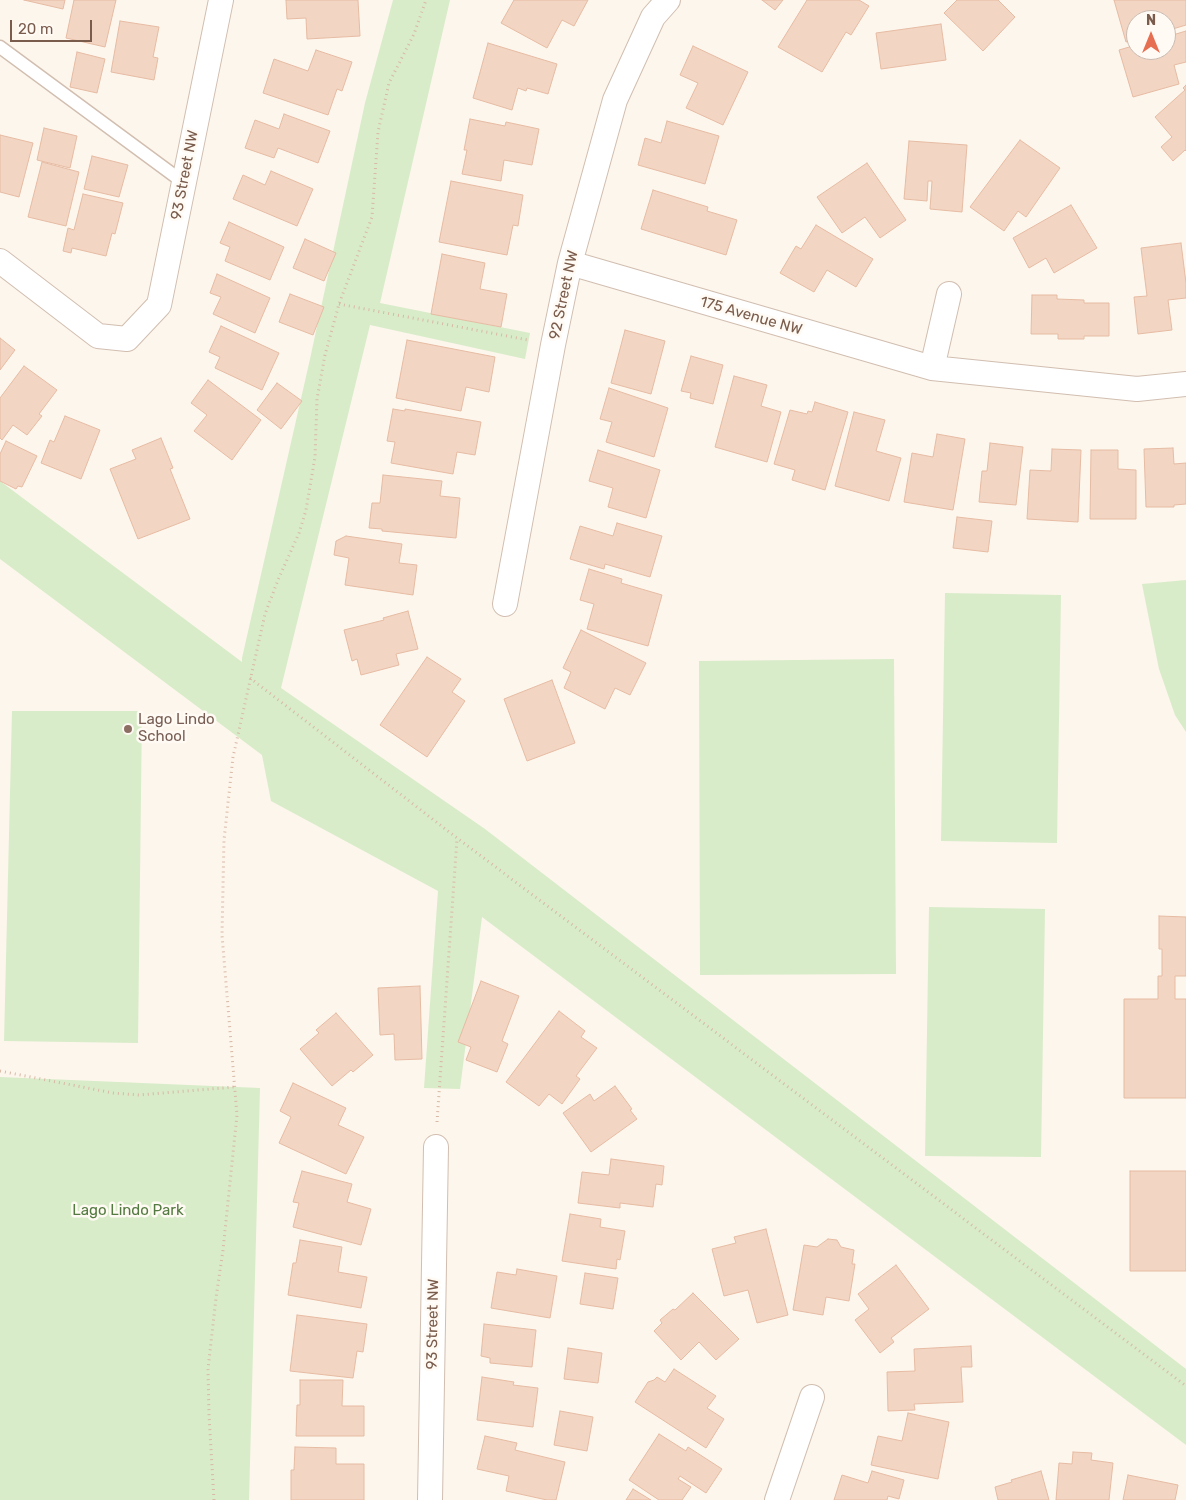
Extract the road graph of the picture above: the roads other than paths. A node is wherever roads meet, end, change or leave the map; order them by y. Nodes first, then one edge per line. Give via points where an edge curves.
1 (221, 0) edge
2 (668, 0) edge
3 (0, 47) edge
4 (183, 182) junction
5 (0, 260) edge
6 (570, 263) junction
7 (950, 294) dead end
8 (932, 368) junction
9 (1186, 384) edge
10 (505, 604) dead end
11 (436, 1147) road end
12 (812, 1397) dead end
13 (430, 1500) edge
14 (777, 1500) edge

1 - 4 street, 93 Street NW
2 - 6 street, 92 Street NW via 653,17 615,100
3 - 4 lane
4 - 5 street, 93 Street NW via 159,305 127,339 98,336
6 - 8 street, 175 Avenue NW
6 - 10 street, 92 Street NW
7 - 8 street
8 - 9 street, 175 Avenue NW via 1137,389
11 - 13 street, 93 Street NW
12 - 14 street

